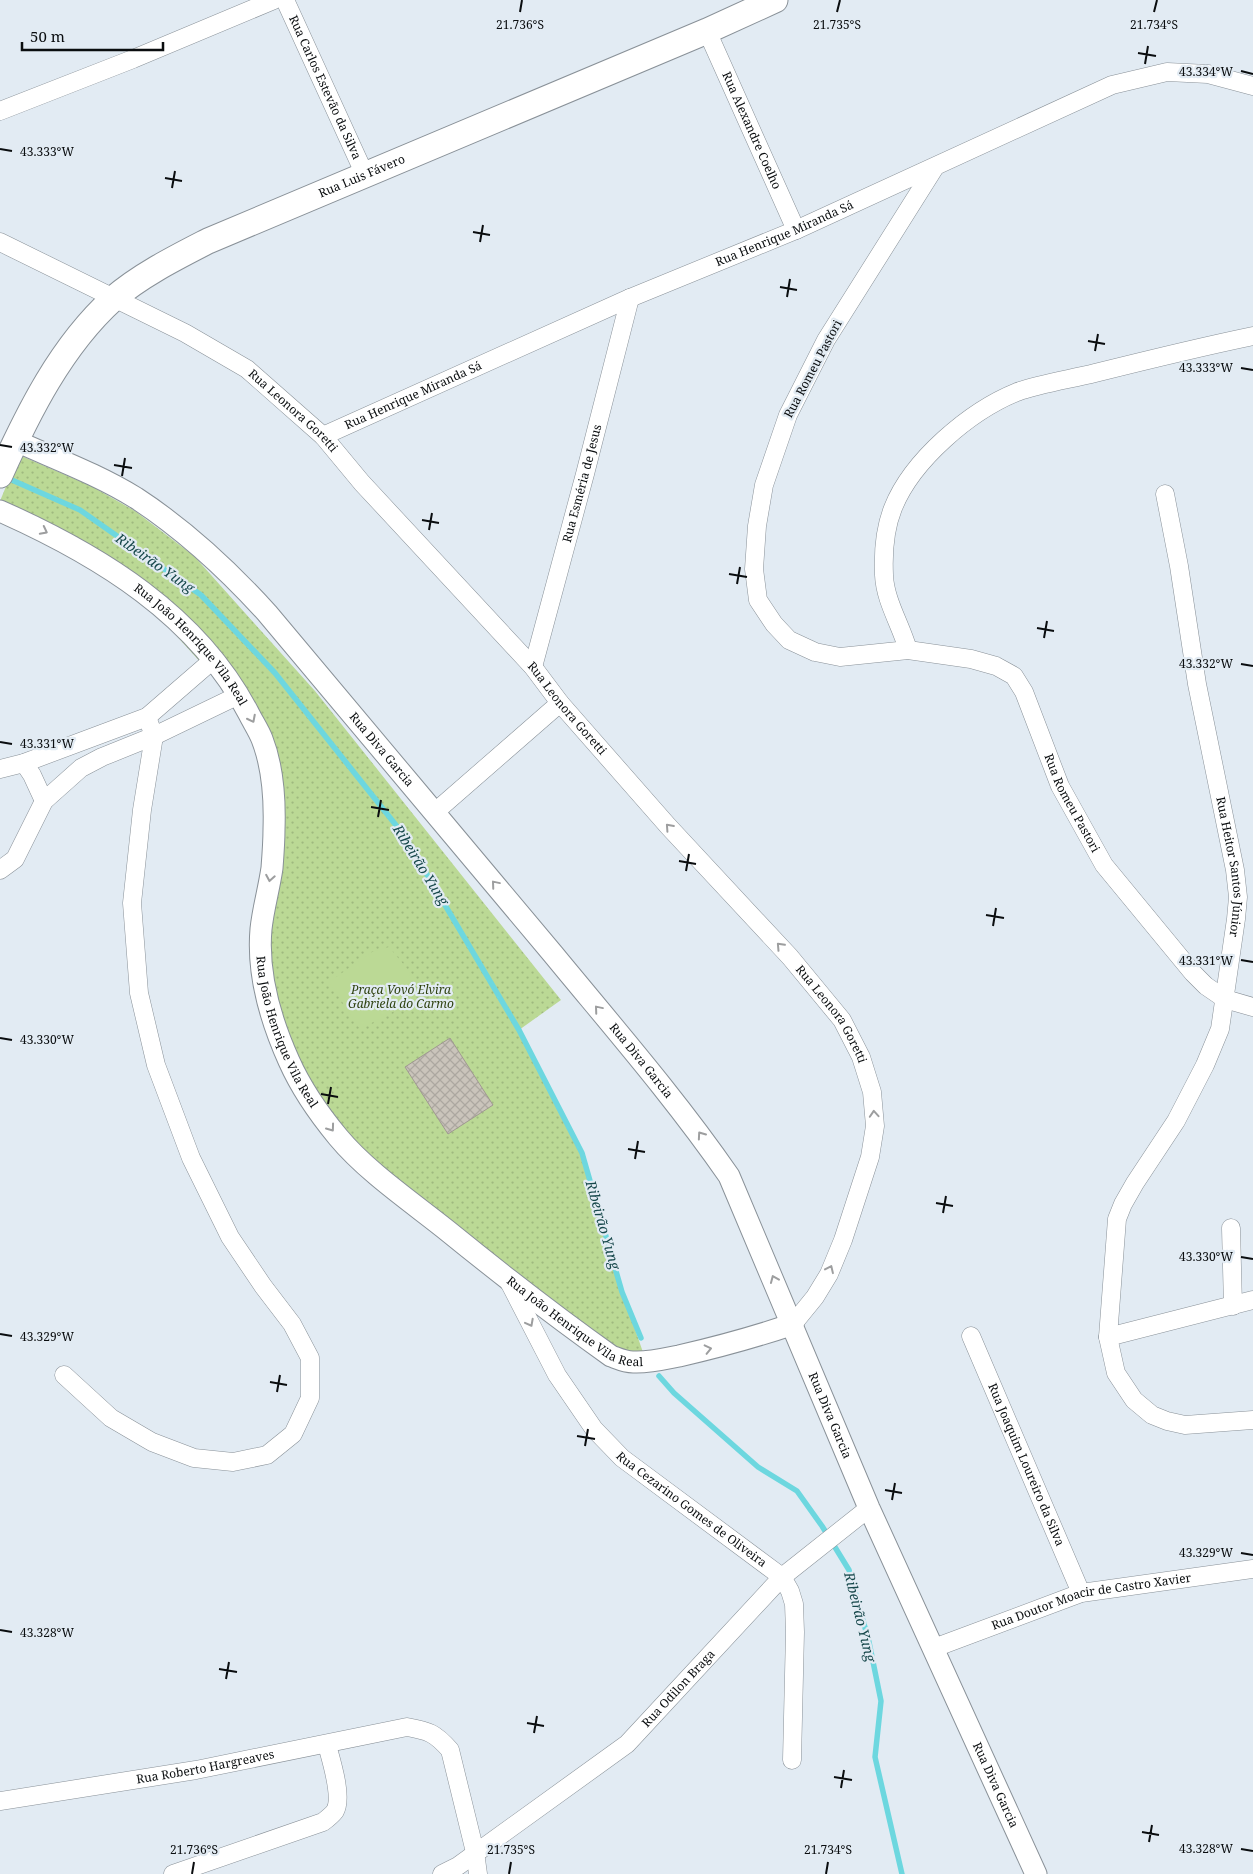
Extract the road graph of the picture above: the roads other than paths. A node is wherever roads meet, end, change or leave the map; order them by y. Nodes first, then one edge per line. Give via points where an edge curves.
1 (274, 0) edge
2 (285, 0) edge
3 (775, 0) edge
4 (707, 31) junction
5 (1253, 86) edge
6 (0, 111) edge
7 (935, 167) junction
8 (365, 175) junction
9 (796, 230) junction
10 (0, 242) edge
11 (630, 298) junction
12 (114, 299) junction
13 (1253, 336) edge
14 (323, 436) junction
15 (6, 453) edge
16 (1165, 494) dead end
17 (0, 511) edge
18 (908, 650) junction
19 (214, 659) junction
20 (533, 668) junction
21 (239, 696) junction
22 (560, 702) junction
23 (147, 717) junction
24 (154, 736) junction
25 (24, 764) junction
26 (0, 769) edge
27 (44, 801) junction
28 (435, 812) junction
29 (0, 870) edge
30 (1225, 999) junction
31 (1253, 1007) edge
32 (1231, 1228) dead end
33 (508, 1280) junction
34 (1253, 1300) edge
35 (1233, 1306) junction
36 (793, 1324) junction
37 (972, 1336) dead end
38 (1108, 1338) junction
39 (64, 1375) dead end
40 (1253, 1420) edge
41 (870, 1508) junction
42 (1253, 1569) edge
43 (782, 1578) junction
44 (1080, 1593) junction
45 (934, 1648) junction
46 (327, 1745) junction
47 (792, 1760) dead end
48 (0, 1801) edge
49 (475, 1852) junction
50 (173, 1874) edge
51 (442, 1874) edge
52 (478, 1874) edge
53 (1036, 1874) edge

1 - 6 street
2 - 8 street, Rua Carlos Estevão da Silva
3 - 4 main road, Rua Luis Fávero
4 - 8 main road, Rua Luis Fávero
4 - 9 street, Rua Alexandre Coelho
5 - 7 street, Rua Henrique Miranda Sá via 1208,74 1167,72 1112,85
7 - 9 street, Rua Henrique Miranda Sá
7 - 18 street, Rua Romeu Pastori via 826,340 788,415 764,485 754,569 758,600 788,640 815,652 840,657
8 - 12 main road, Rua Luis Fávero via 208,241 145,276
9 - 11 street, Rua Henrique Miranda Sá
10 - 12 street, Rua Leonora Goretti
11 - 14 street, Rua Henrique Miranda Sá
11 - 20 street, Rua Esméria de Jesus
12 - 14 street, Rua Leonora Goretti via 185,333 247,369
12 - 15 main road, Rua Luis Fávero via 88,325 50,377
13 - 18 street via 1018,392 974,415 942,440 910,477 893,508 884,544 884,576 888,594
14 - 20 street, Rua Leonora Goretti via 362,483
15 - 28 street, Rua Diva Garcia via 96,477 136,498 205,550 267,613
16 - 30 street, Rua Heitor Santos Júnior via 1197,684 1235,870 1238,897
17 -> 19 street, Rua João Henrique Vila Real via 105,565 156,603
18 - 30 street, Rua Romeu Pastori via 971,659 996,666 1014,676 1024,692 1060,786 1104,865 1193,973
19 - 21 street, Rua João Henrique Vila Real
19 - 23 street
20 - 22 street, Rua Leonora Goretti
21 - 24 street
21 -> 33 street, Rua João Henrique Vila Real via 262,740 274,786 272,867 261,930 261,955 270,1012 290,1063 338,1138 367,1166
22 - 28 street
36 -> 22 street, Rua Leonora Goretti via 829,1274 870,1157 875,1126 872,1092 861,1057 842,1020 790,957 668,826
23 - 24 street
23 - 25 street
24 - 27 street via 81,768
24 - 39 street via 132,904 139,993 156,1065 190,1158 230,1237 292,1324 310,1358 310,1398 293,1434 267,1455 233,1462 194,1458 152,1442 111,1418
25 - 26 street
25 - 27 street
27 - 29 street via 15,859
36 -> 28 street, Rua Diva Garcia via 729,1176 696,1128
30 - 31 street, Rua Romeu Pastori
30 - 38 street, Rua Heitor Santos Júnior via 1220,1029 1205,1065 1176,1121 1135,1183 1117,1219
32 - 35 street
33 -> 36 street, Rua João Henrique Vila Real via 604,1351 624,1361 697,1352
33 -> 43 street, Rua Cezarino Gomes de Oliveira via 558,1375 594,1429 622,1458
34 - 35 street
35 - 38 street
36 - 41 street, Rua Diva Garcia
37 - 44 street, Rua Joaquim Loureiro da Silva
38 - 40 street, Rua Heitor Santos Júnior via 1116,1373 1134,1400 1152,1415 1186,1425
41 - 43 street, Rua Odilon Braga
41 - 45 street, Rua Diva Garcia
42 - 44 street, Rua Doutor Moacir de Castro Xavier
43 - 47 street, Rua Cezarino Gomes de Oliveira via 794,1604
43 - 49 street, Rua Odilon Braga via 626,1744
44 - 45 street, Rua Doutor Moacir de Castro Xavier
45 - 53 street, Rua Diva Garcia
46 - 48 street, Rua Roberto Hargreaves via 196,1770
46 - 49 street, Rua Roberto Hargreaves via 407,1727 439,1737 450,1750
46 - 50 street via 338,1797 335,1810 323,1822
49 - 51 street
49 - 52 street

